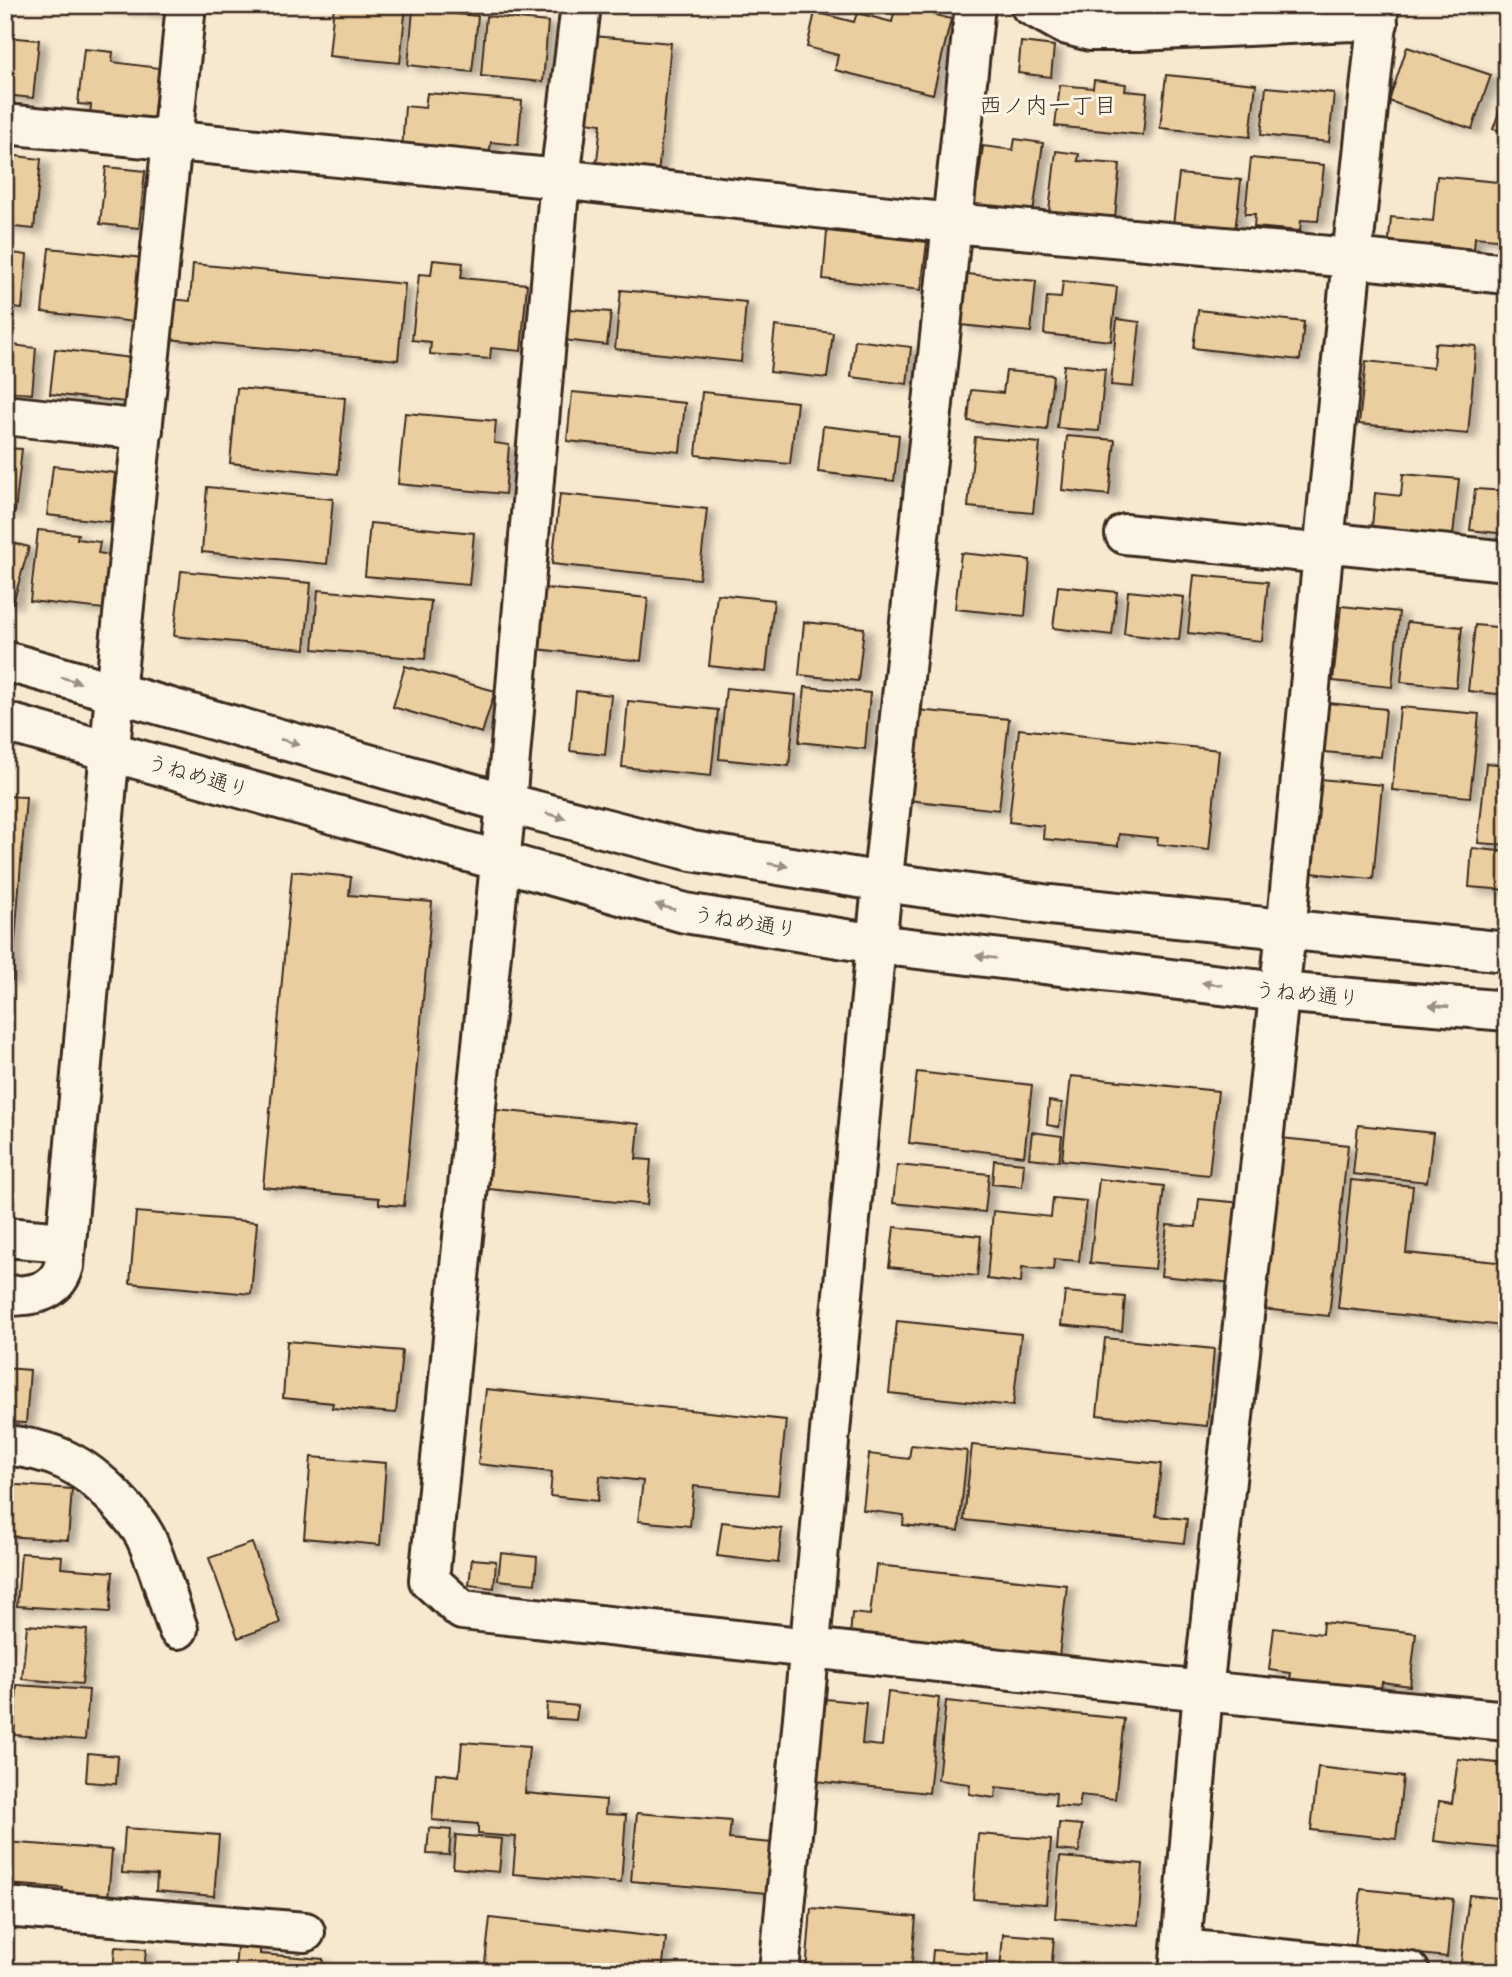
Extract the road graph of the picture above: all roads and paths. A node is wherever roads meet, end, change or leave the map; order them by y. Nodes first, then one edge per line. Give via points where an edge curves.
1 (186, 5) edge
2 (581, 5) edge
3 (975, 5) edge
4 (1030, 5) edge
5 (1378, 14) edge
6 (5, 124) edge
7 (173, 139) junction
8 (560, 179) junction
9 (951, 223) junction
10 (1352, 258) junction
11 (1507, 274) edge
12 (5, 415) edge
13 (143, 430) junction
14 (1125, 534) dead end
15 (1324, 548) junction
16 (1507, 561) edge
17 (5, 661) edge
18 (115, 693) junction
19 (5, 722) edge
20 (111, 752) junction
21 (506, 803) junction
22 (500, 862) junction
23 (883, 882) junction
24 (1286, 930) junction
25 (877, 944) junction
26 (1507, 952) edge
27 (1279, 992) junction
28 (1507, 1011) edge
29 (5, 1237) edge
30 (65, 1242) junction
31 (5, 1296) edge
32 (5, 1445) edge
33 (178, 1629) dead end
34 (810, 1646) junction
35 (1203, 1691) junction
36 (1507, 1721) edge
37 (5, 1907) edge
38 (305, 1932) dead end
39 (1180, 1961) edge
40 (779, 1972) edge
41 (1410, 1972) edge

1 - 7 street
2 - 8 street
3 - 9 street
4 - 5 street via 1064,24 1090,31 1314,22
5 - 10 street
6 - 7 street
7 - 8 street
7 - 13 street
8 - 9 street
8 - 21 street
9 - 10 street
9 - 23 street
10 - 11 street
10 - 15 street
12 - 13 street
13 - 18 street
14 - 15 street via 1305,552
15 - 16 street via 1343,544
15 - 24 street
17 -> 18 street
18 - 20 street
18 -> 21 street
19 - 20 street, うねめ通り
20 - 22 street, うねめ通り
20 - 30 street
21 - 22 street
21 -> 23 street via 692,851
25 -> 22 street, うねめ通り via 685,913
22 - 34 street via 429,1580 462,1610
23 - 24 street
23 - 25 street
24 - 26 street
24 - 27 street
27 -> 25 street, うねめ通り
25 - 34 street
28 -> 27 street, うねめ通り
27 - 35 street
29 - 30 street
30 - 31 street via 61,1277 47,1291
32 - 33 street via 32,1448 80,1467 133,1517 145,1536
34 - 35 street
34 - 40 street
35 - 36 street
35 - 39 street
37 - 38 street
39 - 41 street

